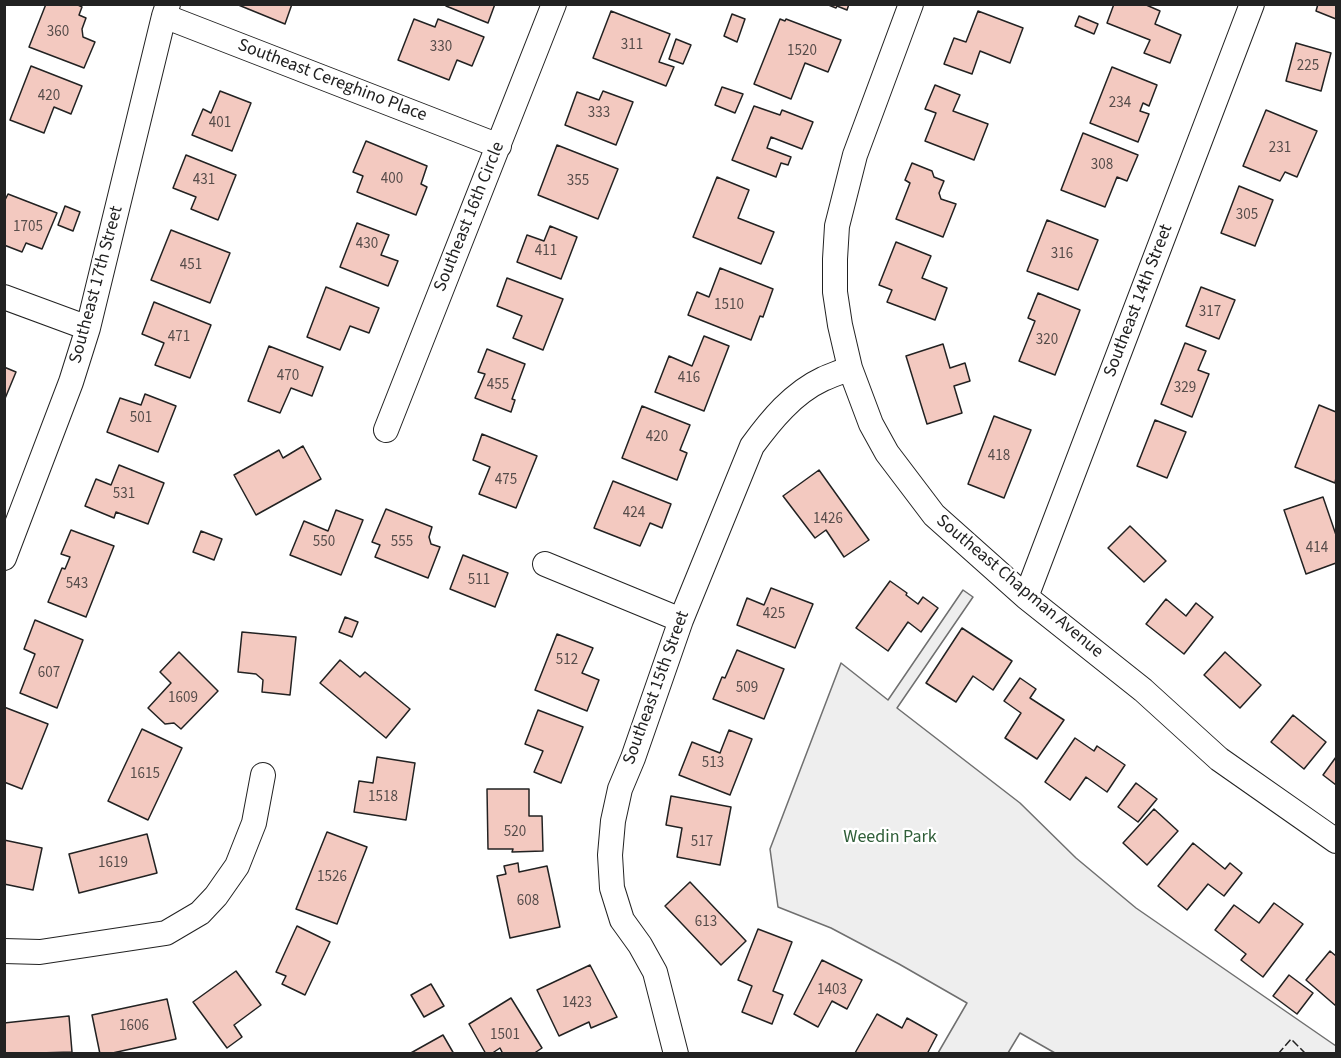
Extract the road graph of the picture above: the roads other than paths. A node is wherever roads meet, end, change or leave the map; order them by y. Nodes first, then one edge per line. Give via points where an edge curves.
1 (554, 4) edge
2 (911, 4) edge
3 (1252, 4) edge
4 (166, 10) edge
5 (499, 146) junction
6 (4, 297) edge
7 (88, 328) junction
8 (850, 368) junction
9 (386, 430) dead end
10 (4, 558) edge
11 (545, 564) dead end
12 (1026, 597) junction
13 (681, 620) junction
14 (263, 775) dead end
15 (1336, 841) edge
16 (4, 951) edge
17 (676, 1053) edge

1 - 5 street, Southeast 16th Circle
2 - 8 street, Southeast Chapman Avenue via 855,155 837,226 835,292
3 - 12 street, Southeast 14th Street
4 - 5 street, Southeast Cereghino Place
4 - 7 street, Southeast 17th Street
5 - 9 street, Southeast 16th Circle
6 - 7 street
7 - 10 street, Southeast 17th Street
8 - 12 street, Southeast Chapman Avenue via 871,424 887,453 933,515
8 - 13 street, Southeast 15th Street via 796,397 770,421 752,446
11 - 13 street
12 - 15 street, Southeast Chapman Avenue via 1143,690 1219,759
13 - 17 street, Southeast 15th Street via 620,789 610,855 612,888 622,920 655,972
14 - 16 street via 254,822 237,866 200,914 166,933 40,952

